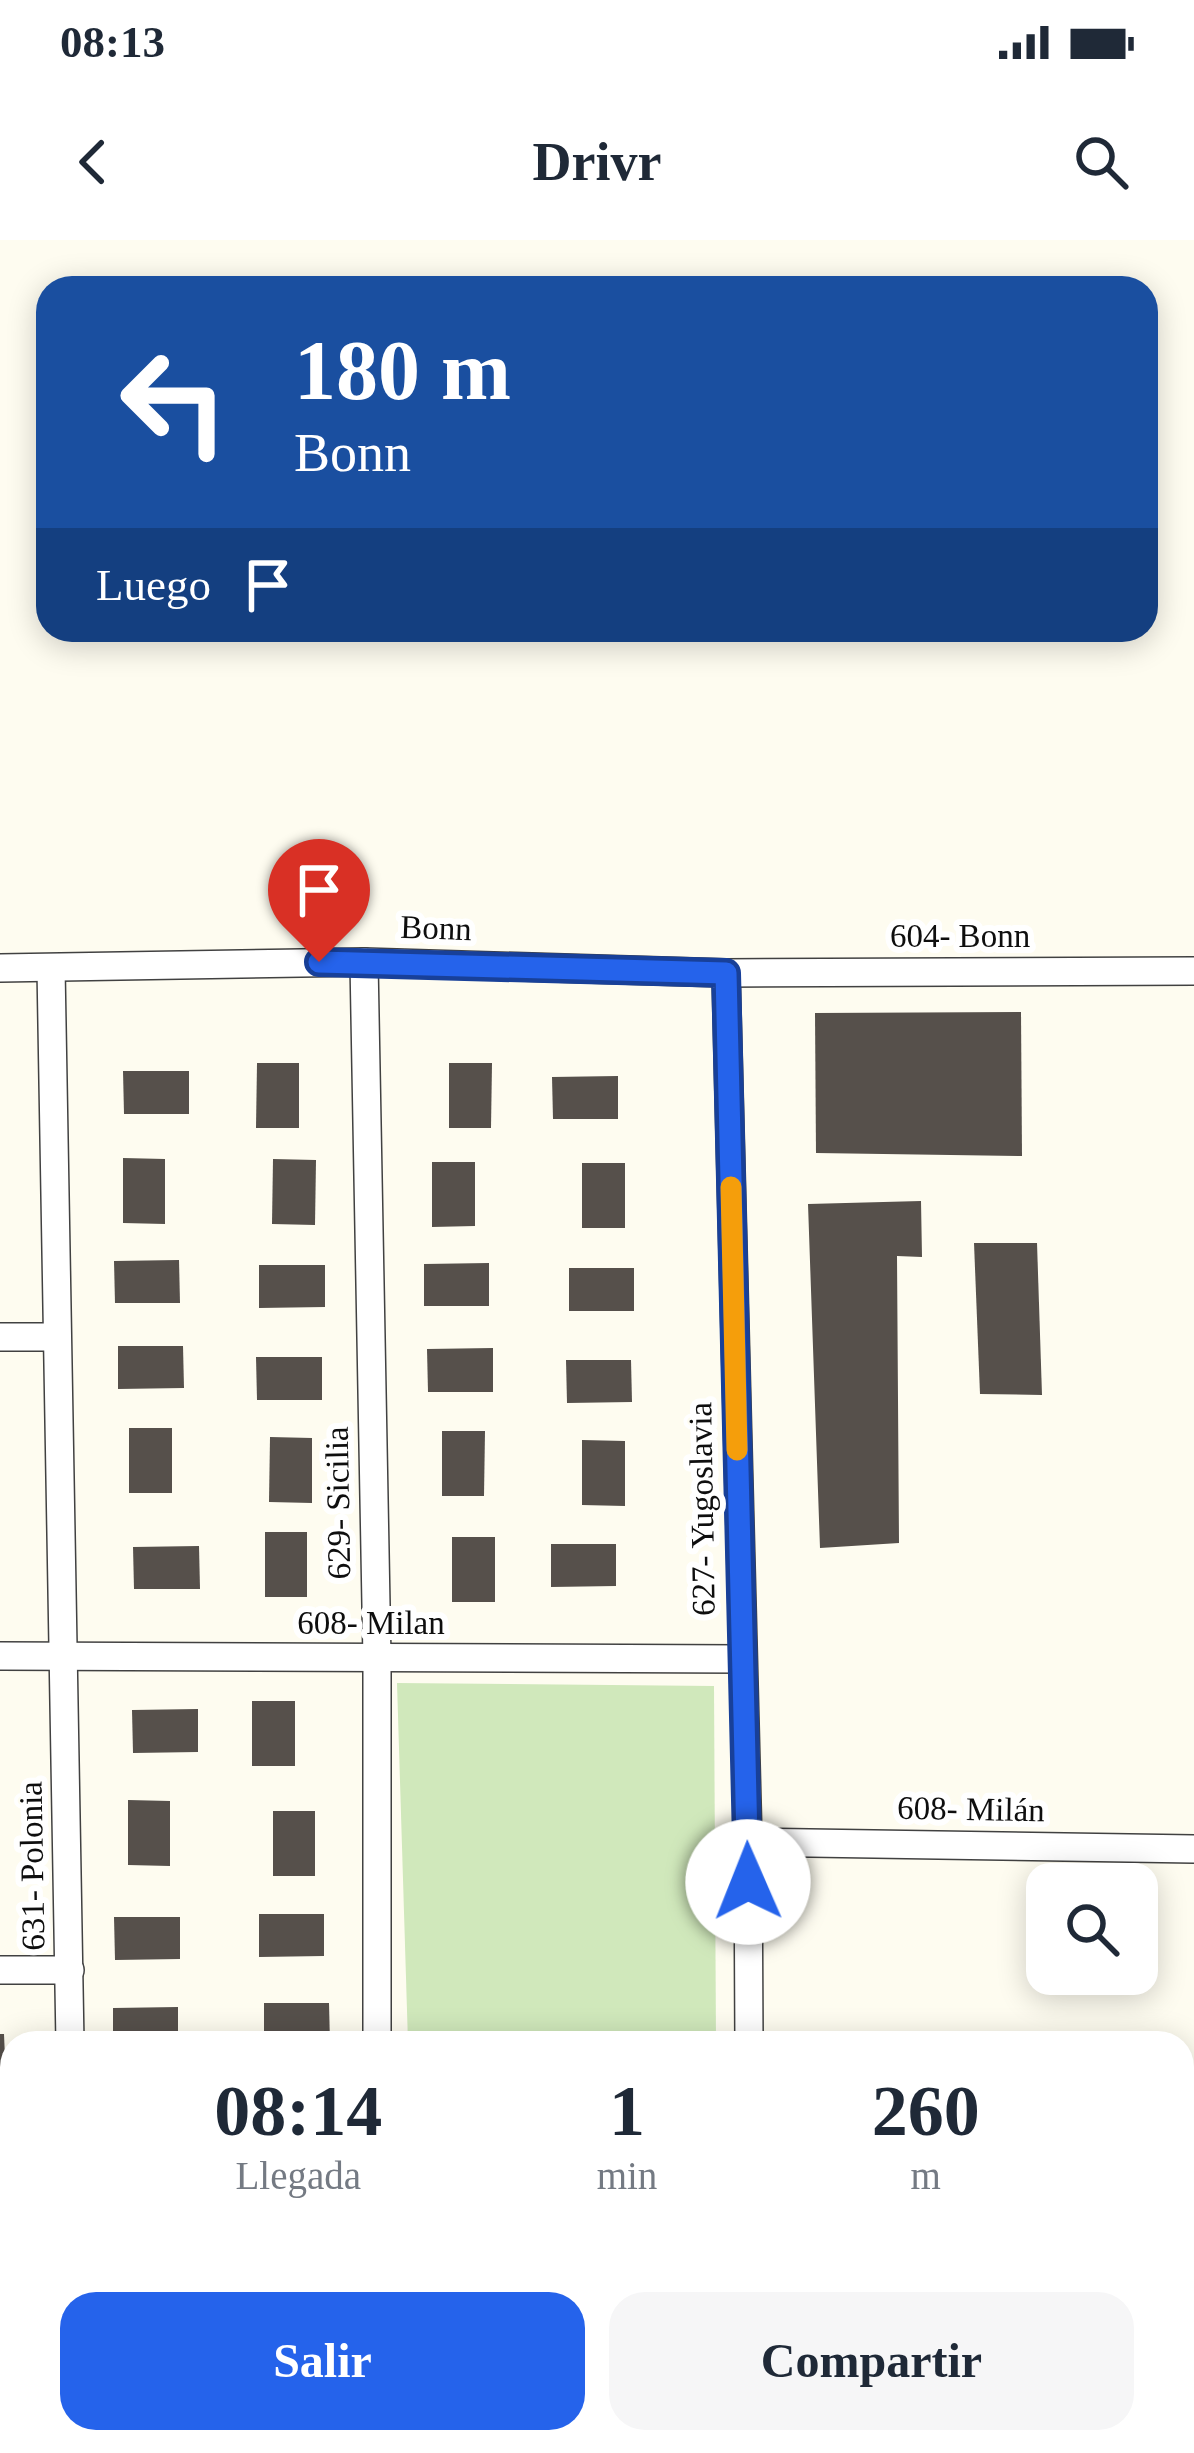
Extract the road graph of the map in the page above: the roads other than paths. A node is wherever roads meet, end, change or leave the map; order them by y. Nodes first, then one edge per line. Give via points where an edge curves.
1 (364, 962) junction
2 (0, 968) edge
3 (51, 968) junction
4 (1194, 971) edge
5 (726, 973) junction
6 (0, 1337) edge
7 (57, 1337) junction
8 (63, 1655) junction
9 (0, 1656) edge
10 (377, 1659) junction
11 (742, 1659) junction
12 (748, 1842) junction
13 (1194, 1849) edge
14 (0, 1970) edge
15 (70, 1970) junction
16 (70, 2031) edge
17 (377, 2031) edge
18 (749, 2031) edge

1 - 3 street, Bonn
1 - 5 street, Bonn
1 - 10 street, 629- Sicilia
2 - 3 street, Bonn
3 - 7 street, 631- Polonia
4 - 5 street, 604- Bonn
5 - 11 street, 627- Yugoslavia
6 - 7 street
7 - 8 street, 631- Polonia
8 - 9 street, 608- Milan
8 - 10 street, 608- Milan
8 - 15 street, 631- Polonia
10 - 11 street, 608- Milan
10 - 17 street, 629- Sicilia
11 - 12 street, 627- Yugoslavia
12 - 13 street, 608- Milán
12 - 18 street, 627- Yugoslavia
14 - 15 street
15 - 16 street, 631- Polonia

